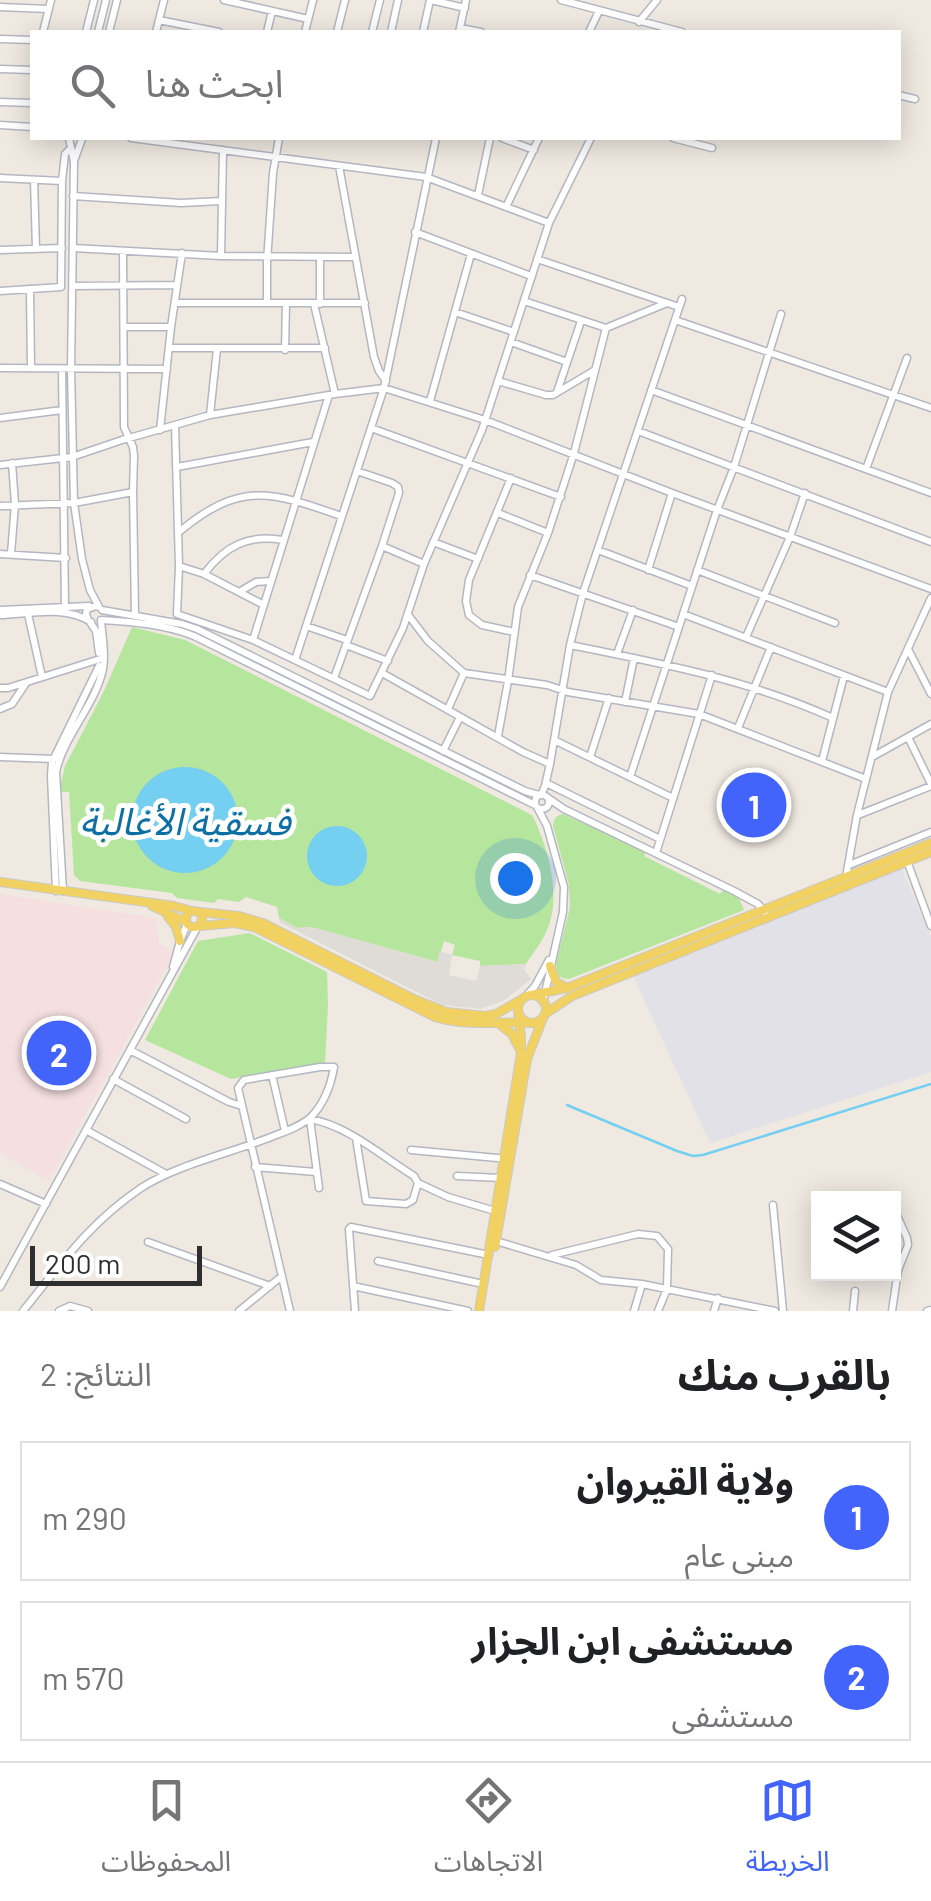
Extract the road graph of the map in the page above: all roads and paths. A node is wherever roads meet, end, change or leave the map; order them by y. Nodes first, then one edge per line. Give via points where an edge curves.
1 (50, 0) edge
2 (94, 0) edge
3 (106, 0) edge
4 (117, 0) edge
5 (164, 0) edge
6 (224, 0) edge
7 (280, 0) edge
8 (313, 0) edge
9 (346, 0) edge
10 (380, 0) edge
11 (398, 0) edge
12 (430, 0) edge
13 (561, 0) edge
14 (657, 0) edge
15 (465, 4) edge
16 (0, 8) edge
17 (48, 10) junction
18 (599, 10) junction
19 (275, 12) junction
20 (308, 19) junction
21 (159, 20) junction
22 (642, 26) edge
23 (43, 30) edge
24 (86, 30) edge
25 (98, 30) edge
26 (110, 30) edge
27 (156, 30) edge
28 (209, 30) edge
29 (268, 30) edge
30 (305, 30) edge
31 (338, 30) edge
32 (372, 30) edge
33 (391, 30) edge
34 (423, 30) edge
35 (459, 30) edge
36 (589, 30) edge
37 (669, 30) edge
38 (0, 39) edge
39 (30, 40) edge
40 (0, 69) edge
41 (30, 70) edge
42 (901, 96) edge
43 (915, 100) dead end
44 (0, 102) edge
45 (30, 102) edge
46 (0, 125) edge
47 (30, 127) edge
48 (70, 140) edge
49 (82, 140) edge
50 (146, 140) edge
51 (279, 140) edge
52 (436, 140) edge
53 (490, 140) edge
54 (507, 140) edge
55 (539, 140) edge
56 (590, 140) edge
57 (680, 140) edge
58 (72, 147) junction
59 (712, 148) dead end
60 (222, 150) junction
61 (534, 150) junction
62 (275, 156) junction
63 (74, 162) junction
64 (339, 166) junction
65 (0, 178) edge
66 (426, 178) junction
67 (34, 180) junction
68 (62, 181) junction
69 (478, 195) junction
70 (73, 196) junction
71 (221, 201) junction
72 (506, 207) junction
73 (549, 223) junction
74 (415, 232) junction
75 (62, 248) junction
76 (73, 248) junction
77 (36, 249) junction
78 (0, 250) edge
79 (124, 251) junction
80 (182, 253) junction
81 (472, 254) junction
82 (268, 255) junction
83 (221, 256) junction
84 (320, 257) junction
85 (355, 258) junction
86 (537, 258) junction
87 (531, 276) junction
88 (124, 285) junction
89 (177, 285) junction
90 (72, 286) junction
91 (30, 289) junction
92 (0, 291) edge
93 (524, 301) junction
94 (268, 302) junction
95 (174, 303) junction
96 (365, 303) junction
97 (667, 303) junction
98 (286, 304) junction
99 (317, 304) junction
100 (455, 312) junction
101 (781, 314) dead end
102 (675, 320) junction
103 (581, 321) junction
104 (171, 327) junction
105 (124, 328) junction
106 (606, 328) junction
107 (514, 332) junction
108 (510, 342) junction
109 (169, 348) junction
110 (325, 348) junction
111 (217, 349) junction
112 (285, 350) junction
113 (769, 352) junction
114 (907, 358) dead end
115 (568, 362) junction
116 (0, 368) edge
117 (32, 368) junction
118 (67, 369) junction
119 (167, 369) junction
120 (126, 370) junction
121 (596, 370) junction
122 (498, 381) junction
123 (385, 385) junction
124 (651, 390) junction
125 (557, 393) junction
126 (332, 394) junction
127 (893, 395) junction
128 (430, 402) junction
129 (931, 408) edge
130 (62, 410) junction
131 (210, 415) junction
132 (0, 418) edge
133 (486, 420) junction
134 (175, 425) junction
135 (746, 425) junction
136 (371, 428) junction
137 (160, 430) junction
138 (638, 432) junction
139 (128, 439) junction
140 (314, 442) junction
141 (574, 454) junction
142 (67, 458) junction
143 (469, 462) junction
144 (12, 463) junction
145 (0, 464) edge
146 (177, 467) junction
147 (734, 467) junction
148 (866, 469) junction
149 (357, 471) junction
150 (624, 473) junction
151 (511, 478) junction
152 (132, 492) junction
153 (672, 493) junction
154 (805, 493) junction
155 (931, 493) edge
156 (561, 497) junction
157 (296, 500) junction
158 (64, 502) junction
159 (74, 503) junction
160 (15, 504) junction
161 (0, 506) edge
162 (717, 510) junction
163 (498, 512) junction
164 (341, 516) junction
165 (178, 533) junction
166 (548, 533) junction
167 (790, 537) junction
168 (283, 540) junction
169 (434, 542) junction
170 (931, 542) edge
171 (382, 546) junction
172 (598, 550) junction
173 (0, 554) edge
174 (12, 554) junction
175 (66, 558) junction
176 (478, 559) junction
177 (424, 564) junction
178 (179, 566) junction
179 (648, 570) junction
180 (698, 570) junction
181 (204, 574) junction
182 (530, 575) junction
183 (270, 581) junction
184 (692, 586) junction
185 (931, 589) edge
186 (90, 590) junction
187 (239, 592) junction
188 (583, 593) junction
189 (764, 596) junction
190 (930, 601) edge
191 (262, 604) junction
192 (66, 608) junction
193 (88, 608) junction
194 (100, 608) junction
195 (632, 610) junction
196 (0, 613) edge
197 (28, 614) junction
198 (683, 614) junction
199 (408, 615) junction
200 (135, 616) junction
201 (100, 620) junction
202 (89, 621) junction
203 (176, 622) junction
204 (835, 623) dead end
205 (306, 626) junction
206 (679, 626) junction
207 (514, 632) junction
208 (746, 637) junction
209 (252, 640) junction
210 (346, 642) junction
211 (570, 645) junction
212 (771, 647) junction
213 (907, 648) junction
214 (616, 654) junction
215 (634, 658) junction
216 (100, 660) junction
217 (295, 660) junction
218 (388, 661) junction
219 (666, 664) junction
220 (382, 673) junction
221 (464, 673) junction
222 (712, 675) junction
223 (844, 676) junction
224 (42, 678) junction
225 (334, 678) junction
226 (508, 681) junction
227 (26, 682) junction
228 (756, 687) junction
229 (0, 688) edge
230 (563, 690) junction
231 (888, 692) junction
232 (931, 694) edge
233 (609, 698) junction
234 (625, 702) junction
235 (652, 707) junction
236 (0, 709) edge
237 (448, 709) junction
238 (699, 714) junction
239 (460, 717) junction
240 (833, 718) junction
241 (931, 724) edge
242 (738, 728) junction
243 (498, 736) junction
244 (908, 738) junction
245 (554, 740) junction
246 (443, 750) junction
247 (0, 756) edge
248 (590, 757) junction
249 (871, 758) junction
250 (56, 760) junction
251 (822, 761) junction
252 (550, 764) junction
253 (630, 777) junction
254 (866, 779) junction
255 (546, 784) junction
256 (931, 785) edge
257 (673, 798) junction
258 (545, 800) junction
259 (536, 806) junction
260 (857, 815) junction
261 (547, 826) junction
262 (931, 832) edge
263 (660, 839) junction
264 (931, 843) edge
265 (931, 852) edge
266 (656, 853) junction
267 (907, 861) junction
268 (848, 865) junction
269 (846, 878) junction
270 (0, 882) edge
271 (836, 886) junction
272 (59, 891) junction
273 (148, 904) junction
274 (161, 911) junction
275 (195, 911) junction
276 (766, 914) junction
277 (187, 923) junction
278 (198, 926) junction
279 (931, 926) edge
280 (180, 941) junction
281 (553, 950) junction
282 (550, 966) junction
283 (171, 973) junction
284 (568, 988) junction
285 (526, 997) junction
286 (543, 997) junction
287 (518, 1012) junction
288 (544, 1016) junction
289 (520, 1022) junction
290 (531, 1023) junction
291 (498, 1024) junction
292 (130, 1050) junction
293 (521, 1053) junction
294 (272, 1075) junction
295 (114, 1079) junction
296 (242, 1106) junction
297 (186, 1119) dead end
298 (310, 1119) junction
299 (86, 1130) junction
300 (285, 1132) junction
301 (356, 1138) junction
302 (250, 1146) junction
303 (411, 1150) dead end
304 (507, 1159) junction
305 (255, 1167) junction
306 (316, 1172) junction
307 (167, 1174) junction
308 (457, 1176) dead end
309 (504, 1178) junction
310 (418, 1183) junction
311 (0, 1184) edge
312 (319, 1188) dead end
313 (46, 1204) junction
314 (773, 1206) dead end
315 (495, 1212) junction
316 (901, 1225) edge
317 (496, 1241) junction
318 (148, 1242) dead end
319 (488, 1255) junction
320 (548, 1256) junction
321 (378, 1261) dead end
322 (901, 1262) edge
323 (282, 1276) junction
324 (896, 1281) edge
325 (483, 1284) junction
326 (642, 1284) junction
327 (270, 1286) junction
328 (353, 1286) junction
329 (0, 1287) edge
330 (667, 1288) junction
331 (855, 1291) dead end
332 (718, 1298) junction
333 (736, 1307) edge
334 (23, 1311) edge
335 (60, 1311) edge
336 (88, 1311) edge
337 (239, 1311) edge
338 (290, 1311) edge
339 (354, 1311) edge
340 (468, 1311) edge
341 (481, 1311) edge
342 (634, 1311) edge
343 (658, 1311) edge
344 (714, 1311) edge
345 (776, 1311) edge
346 (783, 1311) edge
347 (853, 1311) edge
348 (892, 1311) edge

1 - 17 street
2 - 24 street
3 - 25 street
4 - 26 street
5 - 21 street
6 - 19 street
7 - 19 street
8 - 20 street
9 - 31 street
10 - 32 street
11 - 33 street
12 - 15 street
12 - 34 street
13 - 18 street
14 - 22 street
15 - 35 street
16 - 17 street
17 - 23 street
18 - 22 street
18 - 36 street
19 - 20 street
19 - 29 street
20 - 30 street
21 - 27 street
21 - 28 street
22 - 37 street
38 - 39 street
40 - 41 street
42 - 43 street
44 - 45 street
46 - 47 street
48 - 58 street
49 - 63 street
50 - 60 street
51 - 62 street
52 - 66 street
53 - 69 street
54 - 61 street
55 - 61 street
56 - 73 street
57 - 59 street
58 - 63 street
58 - 68 street
60 - 62 street
60 - 71 street
61 - 72 street
62 - 64 street
62 - 82 street
63 - 70 street
64 - 66 street
64 - 85 street
65 - 67 street
66 - 69 street
66 - 74 street
67 - 68 street
67 - 77 street
68 - 75 street
69 - 72 street
70 - 71 street
70 - 76 street
71 - 83 street
72 - 73 street
73 - 86 street
74 - 81 street
74 - 123 street
75 - 77 street
75 - 91 street via 62,287
76 - 79 street
76 - 90 street
77 - 78 street
79 - 80 street
79 - 88 street
80 - 83 street
80 - 89 street
81 - 87 street
81 - 100 street
82 - 83 street
82 - 84 street
82 - 94 street
84 - 85 street
84 - 99 street
85 - 96 street
86 - 87 street
86 - 97 street
87 - 93 street
88 - 89 street
88 - 90 street
88 - 105 street
89 - 95 street
90 - 118 street
91 - 92 street
91 - 117 street
93 - 103 street
93 - 107 street
94 - 95 street
94 - 98 street
95 - 104 street
96 - 99 street
96 - 123 street
97 - 102 street via 680,303
97 - 106 street
98 - 99 street
98 - 112 street
99 - 110 street
100 - 107 street
100 - 128 street
101 - 113 street
102 - 113 street
102 - 124 street
103 - 106 street
103 - 115 street
104 - 105 street
104 - 109 street
105 - 120 street
106 - 121 street
107 - 108 street
108 - 115 street
108 - 122 street
109 - 111 street
109 - 119 street
110 - 112 street
110 - 126 street
111 - 112 street
111 - 131 street
113 - 127 street
113 - 135 street
114 - 127 street
115 - 125 street
116 - 117 street
117 - 118 street
118 - 120 street
118 - 130 street
118 - 142 street
119 - 120 street
119 - 137 street
120 - 139 street
121 - 125 street
121 - 141 street
122 - 125 street
122 - 133 street
123 - 126 street
123 - 128 street
123 - 136 street
124 - 135 street
124 - 138 street
126 - 131 street
126 - 140 street
127 - 129 street
127 - 148 street
128 - 133 street
130 - 132 street
130 - 142 street
131 - 134 street
133 - 141 street
133 - 143 street
134 - 137 street
134 - 146 street
135 - 147 street
135 - 148 street
136 - 143 street
136 - 149 street
137 - 139 street
138 - 147 street
138 - 150 street
139 - 142 street
139 - 152 street via 134,452
140 - 146 street
140 - 157 street
141 - 150 street
141 - 156 street
142 - 144 street
142 - 158 street
142 - 159 street
143 - 151 street
143 - 169 street
144 - 145 street
144 - 160 street
146 - 165 street
147 - 154 street
147 - 162 street
148 - 155 street
149 - 164 street
149 - 171 street via 399,490
150 - 153 street
150 - 172 street
151 - 156 street
151 - 163 street
152 - 159 street
152 - 200 street
153 - 162 street
153 - 179 street
154 - 167 street
154 - 170 street
156 - 166 street
157 - 164 street
157 - 165 street via 235,498
157 - 168 street
158 - 159 street
158 - 160 street
158 - 175 street
159 - 186 street
160 - 161 street
160 - 174 street
162 - 167 street
162 - 180 street
163 - 166 street
163 - 176 street
164 - 205 street
165 - 178 street
166 - 182 street
167 - 185 street
167 - 189 street
168 - 181 street via 239,543
168 - 183 street
169 - 176 street
169 - 177 street
171 - 177 street
171 - 210 street
172 - 179 street
172 - 188 street
173 - 174 street
174 - 175 street
175 - 192 street
176 - 207 street via 466,609 482,624
177 - 199 street
178 - 181 street
178 - 203 street
179 - 184 street
180 - 184 street
180 - 189 street
181 - 187 street
182 - 188 street
182 - 207 street
183 - 187 street
183 - 191 street
184 - 198 street
186 - 193 street
186 - 194 street
187 - 191 street
188 - 195 street
188 - 211 street
189 - 204 street
189 - 208 street
190 - 213 street
191 - 209 street
192 - 193 street
192 - 196 street
193 - 194 street
193 - 202 street
194 - 200 street
194 - 201 street
195 - 206 street
195 - 214 street
196 - 197 street
197 - 202 street via 58,612
197 - 224 street
198 - 206 street
198 - 208 street
199 - 218 street
199 - 221 street
200 - 203 street
201 - 202 street
201 - 203 street
201 - 250 street via 100,679
202 - 216 street
203 - 209 street
203 - 246 street
203 - 259 street
205 - 210 street
205 - 217 street
206 - 219 street
207 - 226 street
208 - 212 street
209 - 217 street
210 - 218 street
210 - 225 street
211 - 214 street
211 - 230 street
212 - 223 street
212 - 228 street
213 - 231 street
213 - 232 street
214 - 215 street
215 - 219 street
215 - 234 street
216 - 224 street
216 - 250 street
217 - 225 street
218 - 220 street
219 - 222 street
219 - 235 street
220 - 225 street via 370,696
220 - 237 street
221 - 226 street
221 - 237 street
222 - 228 street
222 - 238 street
223 - 231 street
223 - 240 street
224 - 227 street
226 - 230 street
226 - 243 street
227 - 229 street
227 - 236 street via 12,704
228 - 240 street
228 - 242 street
230 - 233 street
230 - 245 street
231 - 249 street
233 - 234 street
233 - 248 street
234 - 235 street
235 - 238 street
235 - 253 street
237 - 239 street
238 - 242 street
238 - 257 street
239 - 243 street
239 - 246 street
240 - 251 street
241 - 244 street
242 - 251 street
243 - 252 street
244 - 249 street
244 - 256 street
245 - 248 street
245 - 252 street
246 - 258 street
247 - 250 street
248 - 253 street
249 - 254 street
250 - 272 street
251 - 254 street
252 - 255 street
253 - 257 street
254 - 260 street
255 - 258 street
255 - 263 street
256 - 260 street
257 - 263 street
258 - 259 street via 535,800
258 - 261 street
258 - 266 street
259 - 261 street
260 - 268 street
261 - 281 street via 564,887
262 - 268 street
263 - 266 street
264 - 269 main road
265 - 267 main road
266 - 276 street
267 - 271 main road
267 - 279 street
268 - 269 street
269 - 271 main road
270 - 272 main road
271 - 276 main road
272 - 273 main road
273 - 274 main road
273 - 275 main road
274 - 277 main road
274 - 280 main road
275 - 277 main road
275 - 278 main road via 202,919
275 - 285 main road via 279,926 446,1012 496,1014
276 - 284 main road
276 - 288 main road via 572,996
277 - 278 main road
277 - 280 street
278 - 283 street
278 - 291 main road via 254,927 435,1017
280 - 283 street
281 - 282 street
281 - 285 street
282 - 284 main road via 556,982
282 - 286 street
283 - 292 street
284 - 286 main road
285 - 286 main road
285 - 287 main road
286 - 288 main road
287 - 289 main road
287 - 290 main road
288 - 290 main road
288 - 304 main road via 527,1059
289 - 290 main road
289 - 291 main road
289 - 293 main road
291 - 293 main road
292 - 295 street
292 - 296 street
293 - 304 main road
294 - 296 street via 240,1082
294 - 298 street via 334,1067
294 - 300 street
295 - 297 street
295 - 299 street
296 - 302 street
298 - 300 street
298 - 301 street
298 - 306 street
299 - 307 street
299 - 313 street
300 - 302 street
301 - 310 street
301 - 310 street via 366,1201 408,1203
302 - 305 street
302 - 307 street
303 - 304 street
304 - 309 main road
305 - 306 street
305 - 323 street
306 - 312 street
307 - 334 street via 82,1236
308 - 309 street
309 - 315 main road
309 - 317 main road
310 - 315 street
311 - 313 street
313 - 329 street
314 - 346 street
315 - 319 main road
316 - 322 street via 908,1245
317 - 320 street
317 - 341 main road
318 - 327 street
319 - 325 main road
319 - 328 street via 352,1226
320 - 326 street via 601,1280
320 - 330 street via 638,1234 657,1236 668,1249
321 - 325 street
323 - 327 street
323 - 338 street
324 - 348 street
325 - 341 main road
326 - 330 street
326 - 342 street
327 - 337 street
328 - 339 street
328 - 340 street
330 - 332 street
330 - 343 street
331 - 347 street
332 - 333 street
332 - 344 street
333 - 345 street
335 - 336 street

